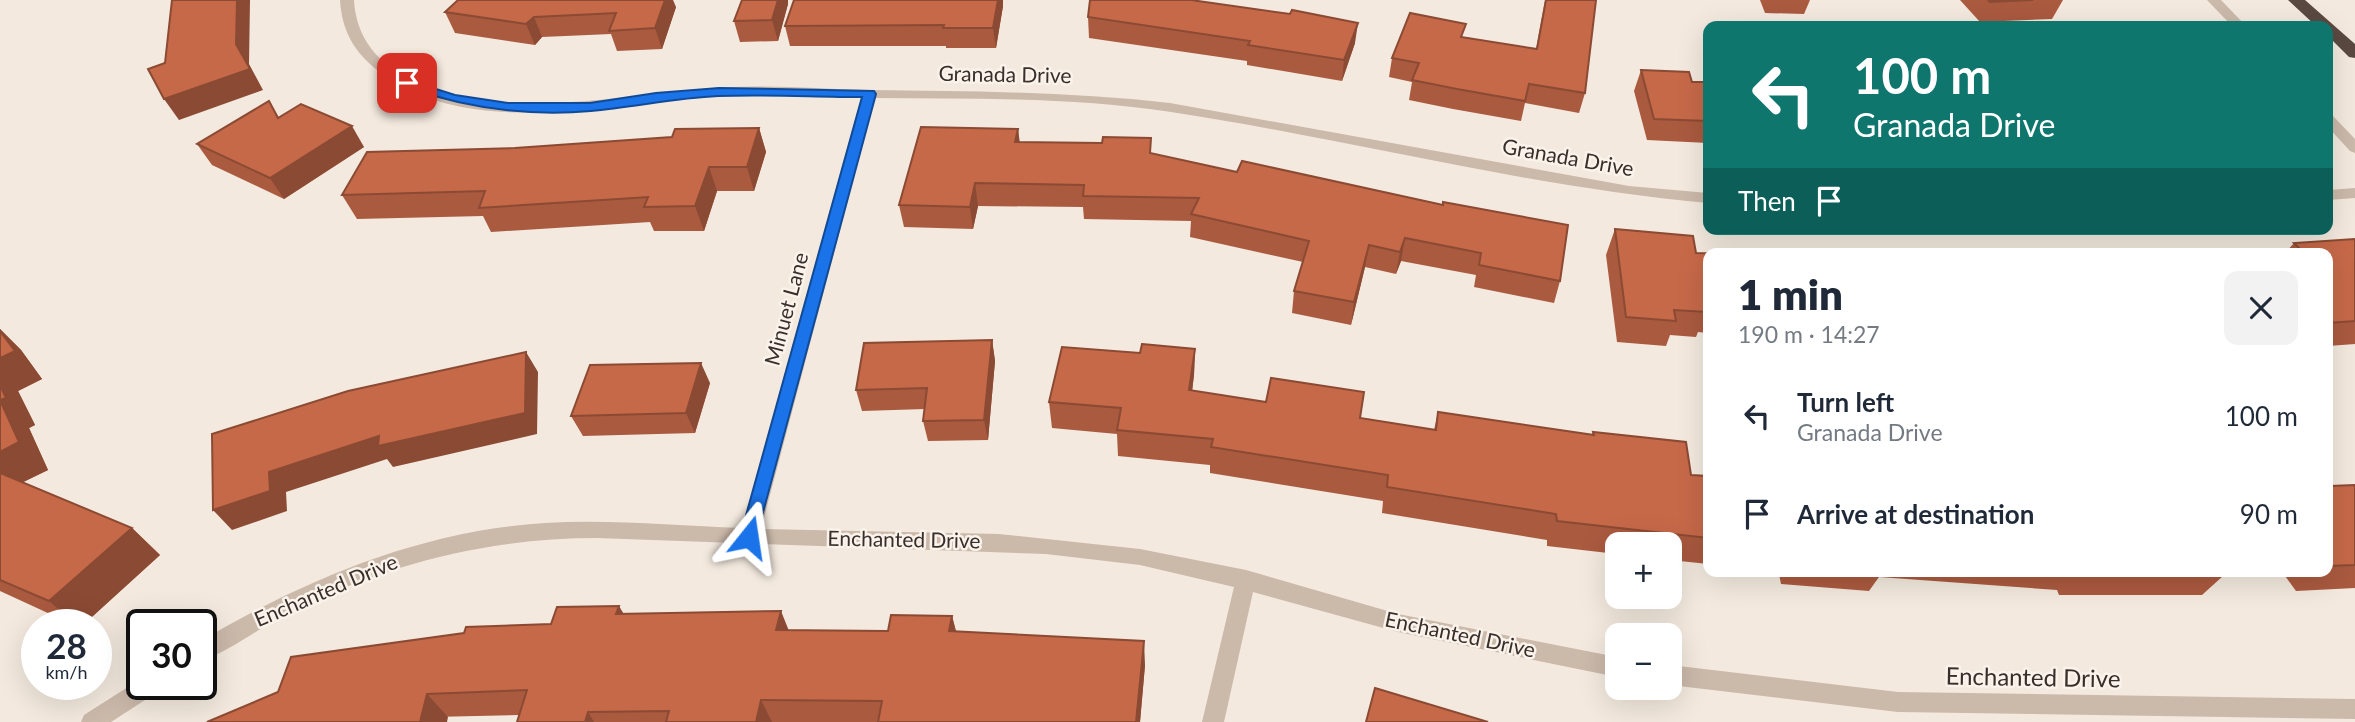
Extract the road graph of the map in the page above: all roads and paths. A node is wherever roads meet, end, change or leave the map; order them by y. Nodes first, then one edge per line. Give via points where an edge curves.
1 (347, 0) edge
2 (2214, 0) edge
3 (2296, 0) edge
4 (2234, 21) edge
5 (2319, 21) edge
6 (2333, 33) edge
7 (2355, 53) edge
8 (869, 94) junction
9 (2333, 124) edge
10 (2355, 148) edge
11 (2355, 193) edge
12 (2333, 195) edge
13 (1703, 198) edge
14 (749, 537) junction
15 (1246, 579) junction
16 (217, 641) edge
17 (1605, 664) edge
18 (1682, 676) edge
19 (126, 700) edge
20 (2355, 709) edge
21 (92, 722) edge
22 (1213, 722) edge

1 - 8 street, Granada Drive via 353,36 374,62 407,83 453,99 508,107 590,107 719,92
2 - 4 street
3 - 5 highway
6 - 7 highway
8 - 13 street, Granada Drive via 1033,95 1170,107 1629,191
8 - 14 street, Minuet Lane
9 - 10 street
11 - 12 street
14 - 15 street, Enchanted Drive via 1034,544 1140,556
14 - 16 street, Enchanted Drive via 576,530 444,546 345,578 242,625
15 - 17 street, Enchanted Drive via 1368,615
15 - 22 street
18 - 20 street, Enchanted Drive via 1898,702
19 - 21 street

